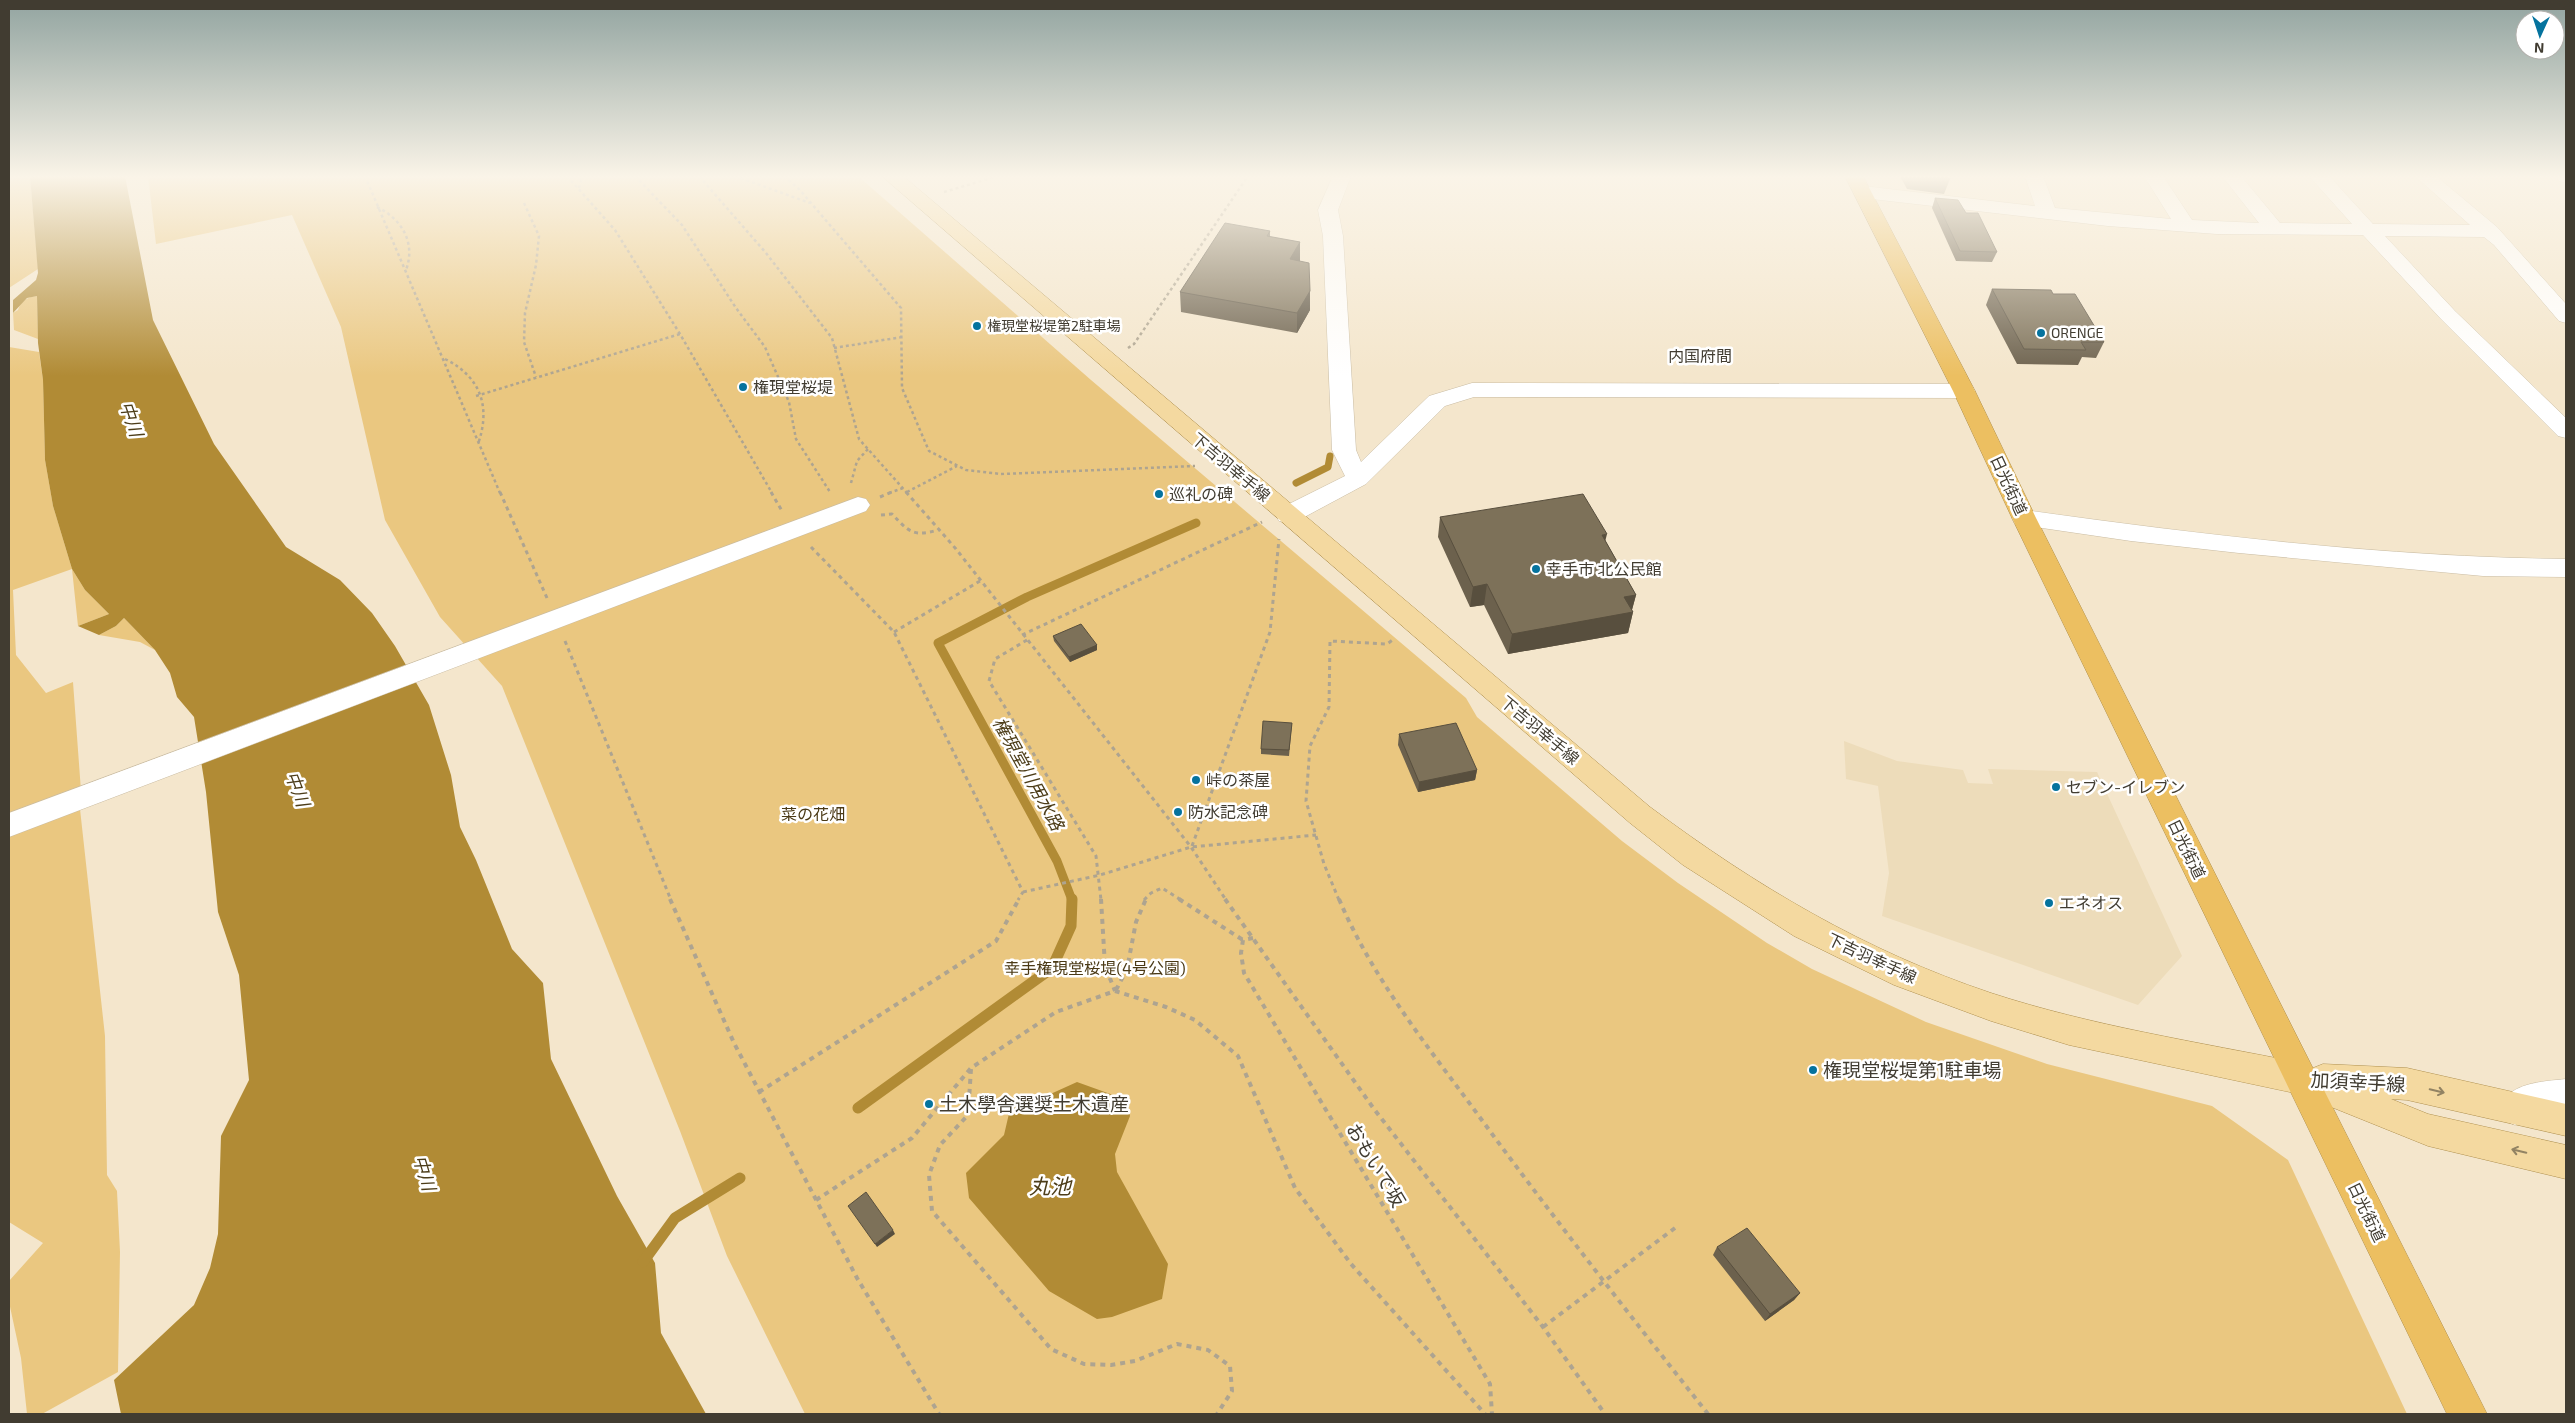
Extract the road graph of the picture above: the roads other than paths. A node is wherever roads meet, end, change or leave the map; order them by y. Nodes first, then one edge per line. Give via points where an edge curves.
1 (968, 242) edge
2 (1333, 242) edge
3 (1888, 242) edge
4 (2381, 242) edge
5 (2500, 242) edge
6 (2566, 317) edge
7 (1964, 391) junction
8 (2566, 431) edge
9 (1358, 479) junction
10 (852, 508) road end
11 (2024, 518) junction
12 (1277, 523) junction
13 (2566, 568) edge
14 (9, 825) edge
15 (2302, 1079) junction
16 (2566, 1095) edge
17 (2515, 1109) junction
18 (2566, 1120) edge
19 (2566, 1162) edge
20 (2467, 1414) edge

1 - 12 main road, 下吉羽幸手線 via 1106,361
2 - 9 street via 1344,450
3 - 7 highway, 日光街道
4 - 8 street via 2448,315
5 - 6 street
7 - 9 street via 1472,390 1437,401
7 - 11 highway, 日光街道
9 - 12 street
10 - 14 street
11 - 13 street via 2240,545 2483,567
11 - 15 highway, 日光街道
12 - 15 main road, 下吉羽幸手線 via 1640,816 1701,861 1805,927 1904,975 1991,1007 2122,1043
15 -> 17 main road, 加須幸手線 via 2407,1084
19 -> 15 main road, 加須幸手線 via 2428,1130
15 - 20 highway, 日光街道
16 - 17 street via 2533,1098
17 - 18 main road, 加須幸手線

